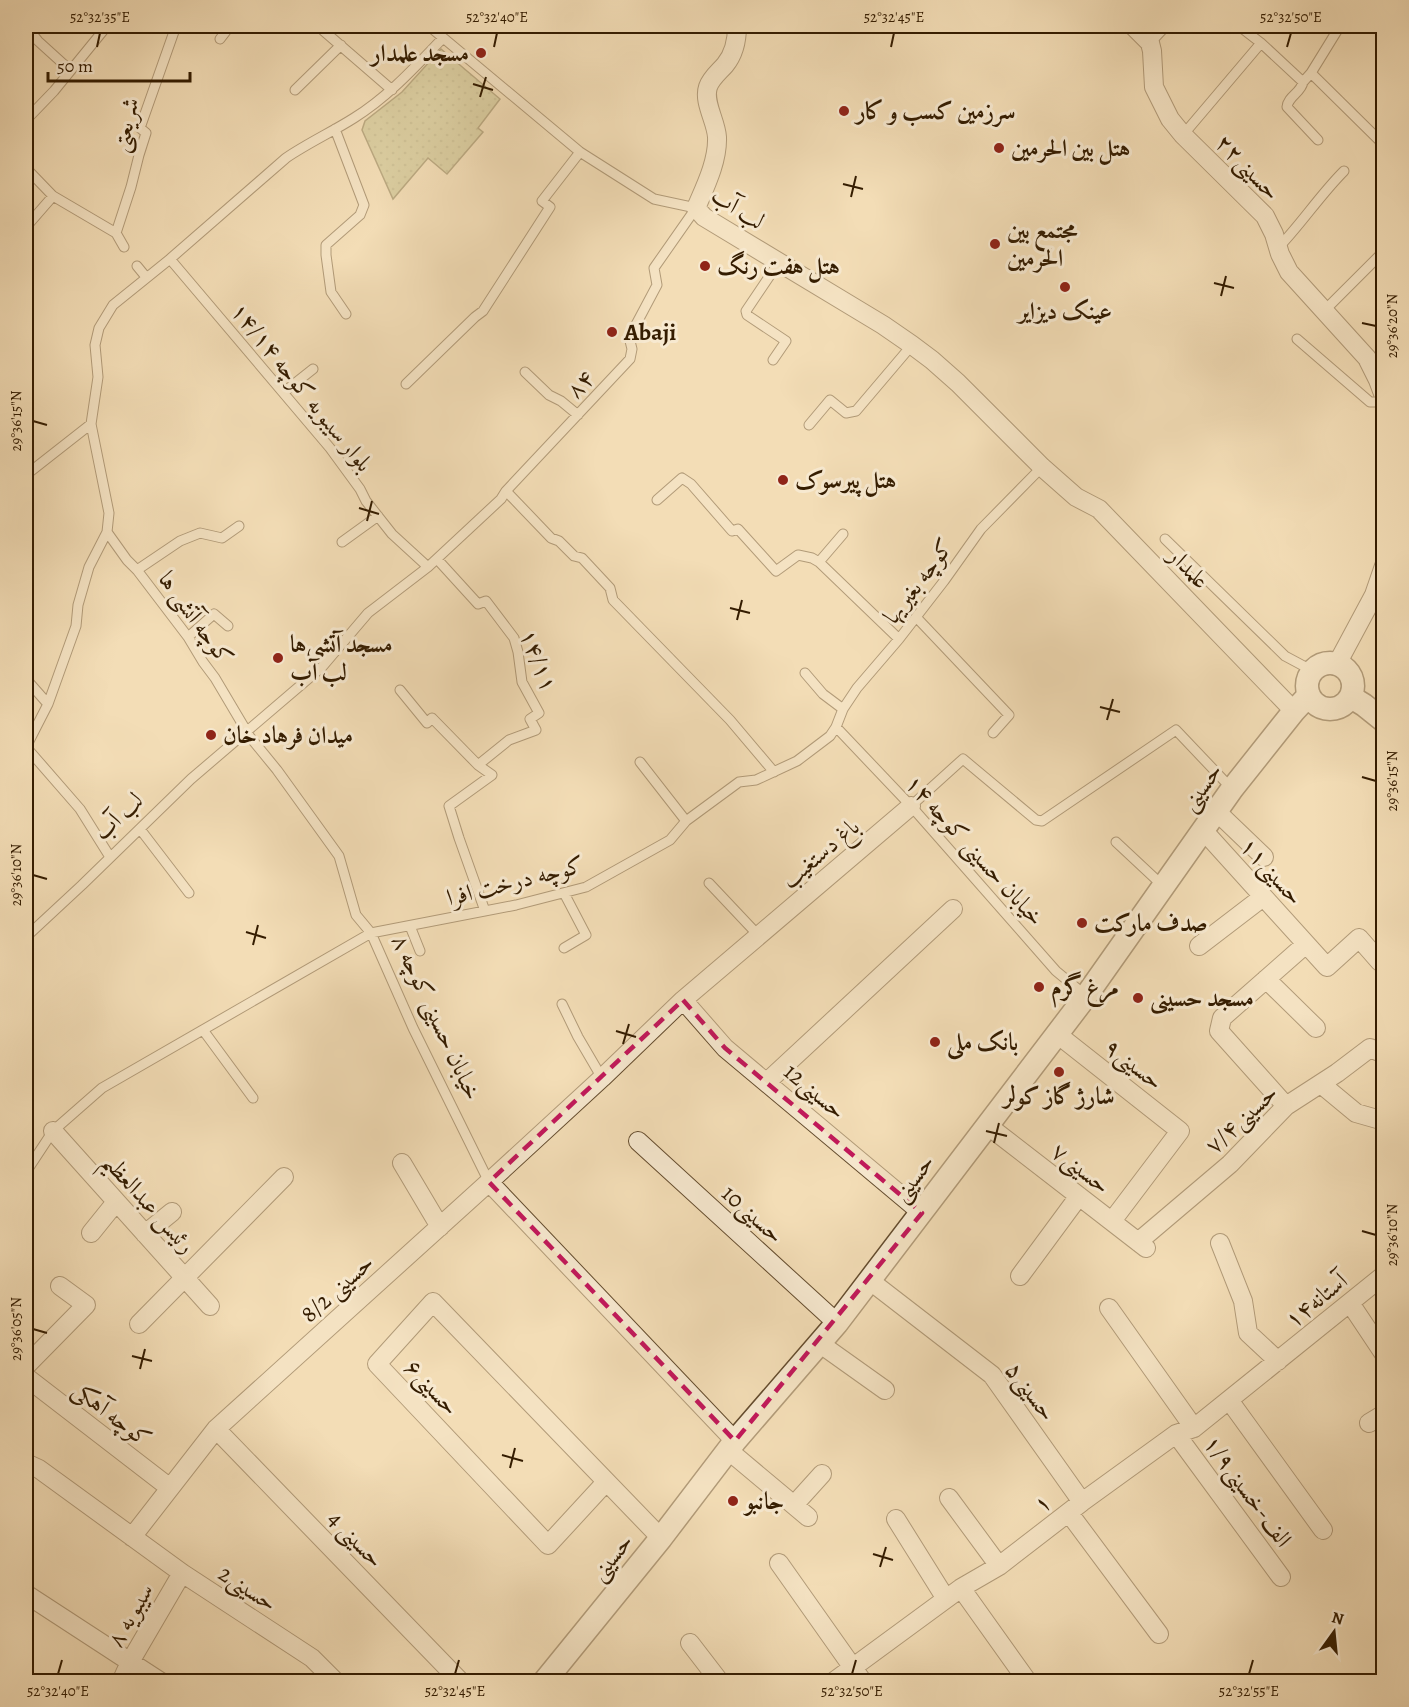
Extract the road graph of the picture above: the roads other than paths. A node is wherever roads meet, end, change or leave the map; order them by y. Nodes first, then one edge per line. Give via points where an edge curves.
1 (26, 26) edge
2 (107, 26) edge
3 (176, 26) edge
4 (230, 26) edge
5 (318, 26) edge
6 (429, 26) edge
7 (737, 26) edge
8 (1133, 26) edge
9 (1166, 26) edge
10 (1239, 26) edge
11 (1340, 26) edge
12 (443, 38) junction
13 (220, 39) dead end
14 (1150, 43) junction
15 (1261, 43) junction
16 (340, 45) junction
17 (70, 70) junction
18 (1311, 73) junction
19 (1303, 82) junction
20 (295, 90) dead end
21 (392, 90) junction
22 (26, 120) edge
23 (335, 129) junction
24 (1183, 135) junction
25 (1317, 140) dead end
26 (1383, 145) edge
27 (580, 152) junction
28 (26, 168) edge
29 (1344, 171) dead end
30 (53, 196) junction
31 (696, 208) junction
32 (26, 227) edge
33 (116, 233) junction
34 (124, 247) dead end
35 (1278, 248) junction
36 (1382, 253) dead end
37 (170, 259) junction
38 (779, 262) junction
39 (137, 266) dead end
40 (146, 277) junction
41 (1324, 310) junction
42 (346, 314) dead end
43 (1297, 339) dead end
44 (912, 345) junction
45 (773, 360) dead end
46 (313, 369) dead end
47 (525, 372) dead end
48 (406, 384) dead end
49 (284, 392) junction
50 (1383, 396) edge
51 (1383, 402) edge
52 (578, 415) junction
53 (91, 424) junction
54 (809, 425) dead end
55 (1042, 467) junction
56 (26, 475) edge
57 (506, 491) junction
58 (657, 500) dead end
59 (378, 516) junction
60 (239, 526) dead end
61 (107, 532) junction
62 (843, 534) dead end
63 (1166, 539) dead end
64 (342, 542) dead end
65 (437, 559) junction
66 (819, 562) junction
67 (1383, 566) edge
68 (428, 567) junction
69 (137, 570) junction
70 (916, 617) junction
71 (228, 626) dead end
72 (188, 637) junction
73 (899, 639) junction
74 (1337, 664) junction
75 (1313, 671) junction
76 (805, 673) dead end
77 (26, 679) edge
78 (400, 690) dead end
79 (1351, 697) junction
80 (1301, 703) junction
81 (48, 704) junction
82 (843, 709) junction
83 (1383, 721) edge
84 (836, 727) junction
85 (246, 732) junction
86 (993, 733) dead end
87 (26, 747) edge
88 (640, 762) dead end
89 (478, 765) junction
90 (774, 772) junction
91 (1232, 789) junction
92 (911, 806) junction
93 (1216, 811) junction
94 (686, 821) junction
95 (140, 830) junction
96 (1203, 830) junction
97 (1116, 842) dead end
98 (110, 857) junction
99 (1264, 857) dead end
100 (709, 883) dead end
101 (1163, 886) junction
102 (189, 893) dead end
103 (564, 893) junction
104 (1263, 897) junction
105 (953, 909) dead end
106 (486, 911) junction
107 (410, 926) junction
108 (371, 933) junction
109 (759, 936) junction
110 (26, 937) edge
111 (1306, 944) junction
112 (1199, 946) dead end
113 (564, 948) dead end
114 (420, 951) dead end
115 (1380, 962) dead end
116 (1266, 979) junction
117 (1086, 996) junction
118 (683, 1000) junction
119 (562, 1004) dead end
120 (1316, 1028) dead end
121 (202, 1030) junction
122 (1057, 1034) junction
123 (1383, 1054) edge
124 (602, 1078) junction
125 (767, 1082) junction
126 (1321, 1084) junction
127 (254, 1098) dead end
128 (1286, 1106) junction
129 (1383, 1121) edge
130 (987, 1125) junction
131 (53, 1131) junction
132 (638, 1141) dead end
133 (402, 1163) dead end
134 (26, 1171) edge
135 (284, 1177) dead end
136 (489, 1182) junction
137 (1079, 1196) junction
138 (116, 1202) junction
139 (172, 1212) dead end
140 (922, 1213) junction
141 (1112, 1221) junction
142 (440, 1227) junction
143 (91, 1233) dead end
144 (145, 1234) junction
145 (1220, 1243) dead end
146 (1142, 1245) joint
147 (1383, 1275) edge
148 (1020, 1276) dead end
149 (184, 1278) junction
150 (869, 1280) junction
151 (60, 1286) dead end
152 (1350, 1303) junction
153 (210, 1306) dead end
154 (1109, 1308) dead end
155 (837, 1323) junction
156 (139, 1324) dead end
157 (819, 1343) junction
158 (1383, 1354) edge
159 (1278, 1361) junction
160 (26, 1366) edge
161 (26, 1377) edge
162 (885, 1390) dead end
163 (1229, 1400) junction
164 (1194, 1428) junction
165 (216, 1429) junction
166 (1176, 1434) junction
167 (732, 1445) junction
168 (26, 1463) edge
169 (822, 1474) dead end
170 (606, 1482) junction
171 (170, 1488) junction
172 (949, 1497) dead end
173 (1076, 1507) junction
174 (896, 1520) dead end
175 (1323, 1530) dead end
176 (132, 1537) junction
177 (661, 1538) junction
178 (779, 1563) dead end
179 (999, 1566) junction
180 (182, 1573) junction
181 (1281, 1577) dead end
182 (26, 1594) edge
183 (954, 1594) junction
184 (1159, 1634) dead end
185 (690, 1643) dead end
186 (130, 1662) junction
187 (851, 1667) junction
188 (121, 1682) edge
189 (160, 1682) edge
190 (336, 1682) edge
191 (461, 1682) edge
192 (544, 1682) edge
193 (720, 1682) edge
194 (832, 1682) edge
195 (863, 1682) edge
196 (1028, 1682) edge

1 - 17 lane
2 - 17 lane
3 - 33 lane, شریعتی via 140,128 146,134
4 - 13 lane
5 - 16 lane
6 - 12 lane, لب آب
7 - 31 street via 734,51 707,88 717,139 707,183
8 - 14 street
9 - 14 lane
10 - 15 lane
11 - 18 lane
12 - 21 lane
12 - 27 lane, لب آب
14 - 24 street, حسینی۲۲ via 1154,87 1170,120
15 - 19 lane
15 - 24 lane
16 - 20 lane
16 - 21 lane
17 - 22 lane
18 - 19 lane
18 - 26 lane
19 - 25 lane via 1287,107
21 - 23 lane
23 - 37 lane via 286,158
23 - 42 lane via 364,205 360,215 326,245 331,292
24 - 35 street, حسینی۲۲ via 1265,216
27 - 31 lane, لب آب via 654,199
27 - 48 lane via 542,201 550,207 483,311
28 - 30 lane
29 - 35 lane
30 - 32 lane
30 - 33 lane
31 - 38 street, لب آب via 704,217
31 - 52 lane, ۸۴ via 654,268 657,285 632,332 630,359
33 - 34 lane
35 - 41 street, حسینی۲۲ via 1289,272
36 - 41 lane
37 - 40 lane
37 - 49 lane, بلوار سیبویه کوچه ۱۴/۱۴
38 - 44 street, لب آب
38 - 45 lane via 746,311 786,341
39 - 40 lane
40 - 53 lane via 113,305 99,328 95,345 98,377
41 - 50 street, حسینی۲۲ via 1367,358
43 - 51 lane via 1371,402
44 - 54 lane via 856,411 846,413 830,400
44 - 55 street, لب آب via 958,383
46 - 49 lane
47 - 52 lane
49 - 59 lane, بلوار سیبویه کوچه ۱۴/۱۴
52 - 57 lane, ۸۴
53 - 56 lane
53 - 61 lane via 109,513
55 - 70 lane, کوچه بغیریها via 981,529
55 - 80 street, علمدار via 1081,501 1099,509
57 - 65 lane, ۸۴
57 - 90 lane via 551,538 582,558 610,588 613,600 730,720
58 - 66 lane via 682,478 732,531 738,528 776,571 798,555
59 - 64 lane
59 - 68 lane, بلوار سیبویه کوچه ۱۴/۱۴
60 - 69 lane via 222,538 200,533 180,541
61 - 69 lane, کوچه آتشی ها
61 - 81 lane via 89,567 76,626
62 - 66 lane
63 - 75 lane via 1285,656
65 - 68 lane, ۸۴
65 - 89 lane, ۱۴/۱۱ via 478,604 486,601 514,638 522,682 539,713 530,719 536,730 509,740
66 - 73 lane
67 - 74 street via 1374,595
68 - 85 lane, لب آب via 368,614 322,667
69 - 72 lane, کوچه آتشی ها
70 - 73 lane, کوچه بغیریها
70 - 86 lane via 1009,715
71 - 72 lane via 214,614
72 - 85 lane, کوچه آتشی ها
73 - 82 lane, کوچه بغیریها
74 - 75 street via 1320,665
74 - 79 street via 1350,673
75 - 80 street
76 - 82 lane
77 - 81 lane
78 - 89 lane via 427,723 432,718
79 - 80 street via 1340,707 1326,709 1313,701
79 - 83 street
80 - 91 street, حسینی
81 - 87 lane
82 - 84 lane, کوچه بغیریها
84 - 90 lane, کوچه درخت افرا via 797,761
84 - 92 lane, خیابان حسینی کوچه ۱۴
85 - 95 lane, لب آب
85 - 108 lane, کوچه آتشی ها via 339,856 356,915
87 - 98 lane via 80,809
88 - 94 lane
89 - 106 lane via 492,775 449,806
90 - 94 lane, کوچه درخت افرا via 739,782
91 - 92 lane via 1176,730 1042,821 963,759
91 - 93 street, حسینی
92 - 109 street, باغ دستغیب
92 - 117 lane, خیابان حسینی کوچه ۱۴ via 1056,971
93 - 96 street, حسینی
93 - 99 street
94 - 103 lane, کوچه درخت افرا via 670,840 586,887
95 - 98 lane, لب آب
95 - 102 lane
96 - 101 street, حسینی
96 - 104 street, حسینی۱۱
97 - 101 lane
98 - 110 lane, لب آب
100 - 109 lane
101 - 117 street, حسینی
103 - 106 lane, کوچه درخت افرا
103 - 113 lane via 586,935
104 - 111 street, حسینی۱۱
104 - 112 street
105 - 125 street
106 - 107 lane, کوچه درخت افرا
107 - 108 lane, کوچه درخت افرا
107 - 114 lane
108 - 121 lane, خیابان حسینی کوچه ۸
108 - 136 lane, خیابان حسینی کوچه ۸
109 - 118 street, باغ دستغیب
111 - 115 street, حسینی۱۱ via 1327,967 1359,938
111 - 116 street
116 - 120 street
116 - 128 street via 1222,1018 1219,1030
117 - 122 street, حسینی
118 - 124 street, باغ دستغیب
118 - 125 street, حسینی12 via 725,1048
119 - 124 lane
121 - 127 lane
121 - 131 lane, خیابان حسینی کوچه ۸ via 102,1088
122 - 130 street, حسینی
122 - 141 street, حسینی۹ via 1180,1131
123 - 126 street, حسینی۷/۴ via 1370,1048
124 - 136 street, 8/2 حسینی
125 - 140 street, حسینی12
126 - 128 street, حسینی۷/۴
126 - 129 street via 1356,1113
128 - 146 street, حسینی۷/۴
130 - 137 street, حسینی۷
130 - 140 street, حسینی
131 - 134 lane, خیابان حسینی کوچه ۸
131 - 138 street, رئیس عبدالعظیم
132 - 155 street, حسینی10
133 - 142 street
135 - 149 street
136 - 142 street, 8/2 حسینی
136 - 167 street, خیابان حسینی کوچه ۸
137 - 141 street, حسینی۷
137 - 148 street
138 - 143 street
138 - 144 street, رئیس عبدالعظیم
139 - 144 street
140 - 150 street, حسینی
141 - 146 street, حسینی۷
142 - 165 street, 8/2 حسینی
144 - 149 street, رئیس عبدالعظیم
145 - 159 street via 1243,1301 1248,1333
147 - 152 street, آستانه۱۴
149 - 153 street, رئیس عبدالعظیم
149 - 156 street
150 - 155 street, حسینی
150 - 173 street, حسینی۵ via 992,1375
151 - 160 street via 86,1305
152 - 158 street
152 - 159 street, آستانه۱۴
154 - 164 street
155 - 157 street, حسینی
157 - 162 street
157 - 167 street, حسینی
159 - 163 street, ۱
161 - 171 street, کوچه آهکی
163 - 164 street, ۱
163 - 175 street
164 - 166 street, ۱
165 - 171 street
165 - 191 street, حسینی 4
166 - 173 street, ۱
166 - 181 street, الف-خسینی۱/۹
167 - 169 street, خیابان حسینی کوچه ۸ via 801,1511
167 - 177 street, حسینی
168 - 176 street, حسینی2
170 - 170 street, حسینی۶ via 433,1302 377,1364 548,1545
170 - 177 street, حسینی۶
171 - 176 street
172 - 179 street
173 - 179 street, ۱
173 - 184 street, حسینی۵
174 - 183 street
176 - 180 street, حسینی2
177 - 192 street, حسینی
178 - 187 street
179 - 183 street, ۱
180 - 186 street, سیبویه ۸
180 - 190 street, حسینی2 via 312,1658
182 - 186 street
183 - 187 street, ۱
183 - 196 street
185 - 193 street
186 - 188 street, سیبویه ۸
186 - 189 street
187 - 194 street, ۱
187 - 195 street

